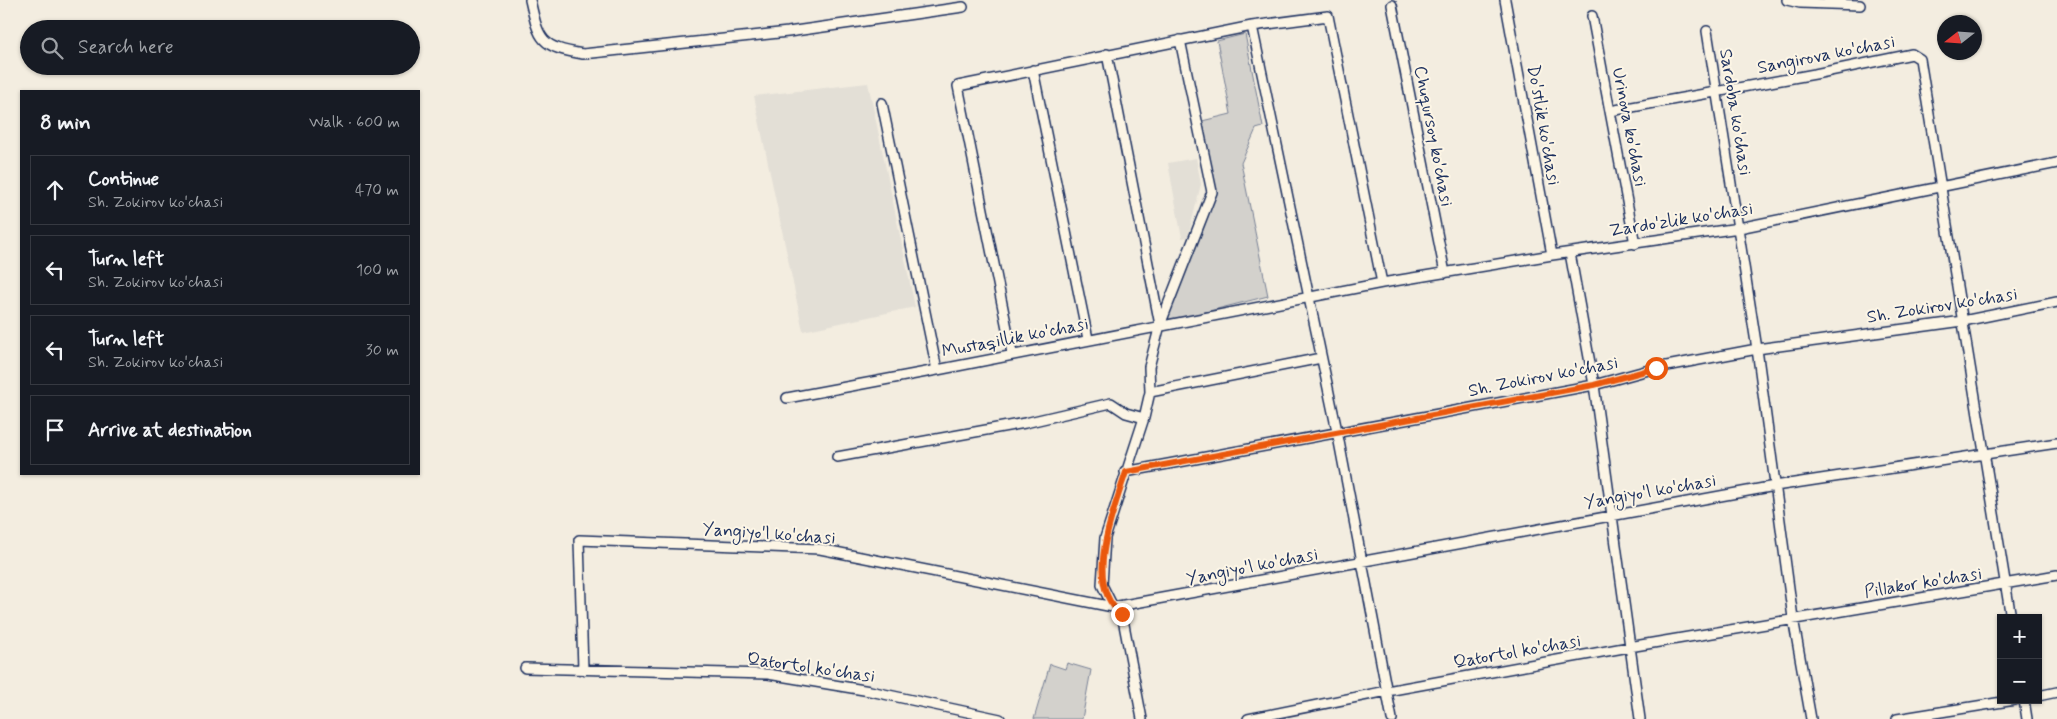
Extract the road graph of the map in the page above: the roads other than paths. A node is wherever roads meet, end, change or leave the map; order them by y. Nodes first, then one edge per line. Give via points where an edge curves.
1 (530, 0) edge
2 (1506, 0) edge
3 (1787, 0) edge
4 (1860, 5) dead end
5 (1392, 6) dead end
6 (963, 7) dead end
7 (1592, 16) dead end
8 (1252, 26) junction
9 (1707, 31) dead end
10 (1180, 40) junction
11 (1107, 54) junction
12 (1033, 70) junction
13 (1716, 92) junction
14 (882, 103) dead end
15 (1610, 111) junction
16 (2057, 163) edge
17 (1941, 186) junction
18 (1739, 228) junction
19 (1635, 244) junction
20 (1570, 252) junction
21 (1552, 255) junction
22 (1445, 273) junction
23 (1382, 283) junction
24 (1308, 297) junction
25 (2057, 302) edge
26 (1963, 321) junction
27 (1160, 325) junction
28 (1088, 339) junction
29 (1757, 349) junction
30 (1012, 353) junction
31 (1321, 358) junction
32 (937, 370) junction
33 (1594, 385) junction
34 (1150, 392) junction
35 (787, 398) dead end
36 (1144, 418) junction
37 (1337, 431) junction
38 (2057, 443) edge
39 (1983, 452) junction
40 (838, 457) dead end
41 (1126, 472) junction
42 (1776, 486) junction
43 (1612, 514) junction
44 (1361, 561) junction
45 (2057, 575) edge
46 (2005, 585) junction
47 (1113, 607) junction
48 (2010, 614) edge
49 (1793, 618) junction
50 (1629, 647) junction
51 (526, 668) dead end
52 (583, 669) junction
53 (1387, 691) junction
54 (2057, 692) edge
55 (2042, 695) edge
56 (1997, 703) edge
57 (2025, 704) edge
58 (1000, 719) edge
59 (1142, 719) edge
60 (1248, 719) edge
61 (1392, 719) edge
62 (1640, 719) edge
63 (1810, 719) edge
64 (1897, 719) edge
65 (2027, 719) edge

1 - 6 street via 537,33 549,45 583,54 788,32
2 - 21 street, Do'stlik ko'chasi
3 - 4 street
5 - 22 street, Chuqursoy ko'chasi
7 - 15 street, Urinova ko'chasi
8 - 10 street
8 - 23 street via 1328,16
8 - 24 street
9 - 13 street, Sardoba ko'chasi
10 - 11 street
10 - 27 street via 1212,192
11 - 12 street
11 - 27 street
12 - 28 street
12 - 30 street via 958,86
13 - 15 street, Sangirova ko'chasi
13 - 17 street, Sangirova ko'chasi via 1912,54 1920,59
13 - 18 street, Sardoba ko'chasi
14 - 32 street, Mustaqillik ko'chasi
15 - 19 street, Urinova ko'chasi
16 - 17 street, Zardo'zlik ko'chasi
17 - 18 street, Zardo'zlik ko'chasi
17 - 26 street, Sangirova ko'chasi
18 - 19 street, Zardo'zlik ko'chasi
18 - 29 street, Sardoba ko'chasi
19 - 20 street, Zardo'zlik ko'chasi
20 - 21 street, Zardo'zlik ko'chasi
20 - 33 street
21 - 22 street, Zardo'zlik ko'chasi
22 - 23 street, Zardo'zlik ko'chasi
23 - 24 street, Zardo'zlik ko'chasi
24 - 27 street, Mustaqillik ko'chasi
24 - 31 street
25 - 26 street, Sh. Zokirov ko'chasi
26 - 29 street, Sh. Zokirov ko'chasi
26 - 39 street, Sangirova ko'chasi
27 - 28 street, Mustaqillik ko'chasi
27 - 34 street via 1149,367
28 - 30 street, Mustaqillik ko'chasi
29 - 33 street, Sh. Zokirov ko'chasi via 1656,368
29 - 42 street, Sardoba ko'chasi
30 - 32 street, Mustaqillik ko'chasi
31 - 34 street
31 - 37 street
32 - 35 street
33 - 37 street, Sh. Zokirov ko'chasi
33 - 43 street
34 - 36 street
36 - 40 street via 1126,413 1111,403 1025,423
36 - 41 street
37 - 41 street, Sh. Zokirov ko'chasi
37 - 44 street
38 - 39 street, Yangiyo'l ko'chasi
39 - 42 street, Yangiyo'l ko'chasi
39 - 46 street, Sangirova ko'chasi
41 - 47 street via 1105,538 1102,585
42 - 43 street, Yangiyo'l ko'chasi
42 - 49 street, Sardoba ko'chasi
43 - 44 street, Yangiyo'l ko'chasi
43 - 50 street
44 - 47 street, Yangiyo'l ko'chasi
44 - 53 street
45 - 46 street, Pillakor ko'chasi
46 - 48 street, Sangirova ko'chasi
46 - 49 street, Pillakor ko'chasi
47 - 52 street, Yangiyo'l ko'chasi via 820,549 579,540
47 - 59 street via 1122,614
49 - 50 street, Qatortol ko'chasi
49 - 63 street, Sardoba ko'chasi
50 - 53 street, Qatortol ko'chasi
50 - 62 street
51 - 52 street, Qatortol ko'chasi
52 - 58 street, Qatortol ko'chasi via 768,674 870,691
53 - 60 street, Qatortol ko'chasi
53 - 61 street
54 - 55 street
56 - 64 street
57 - 65 street

